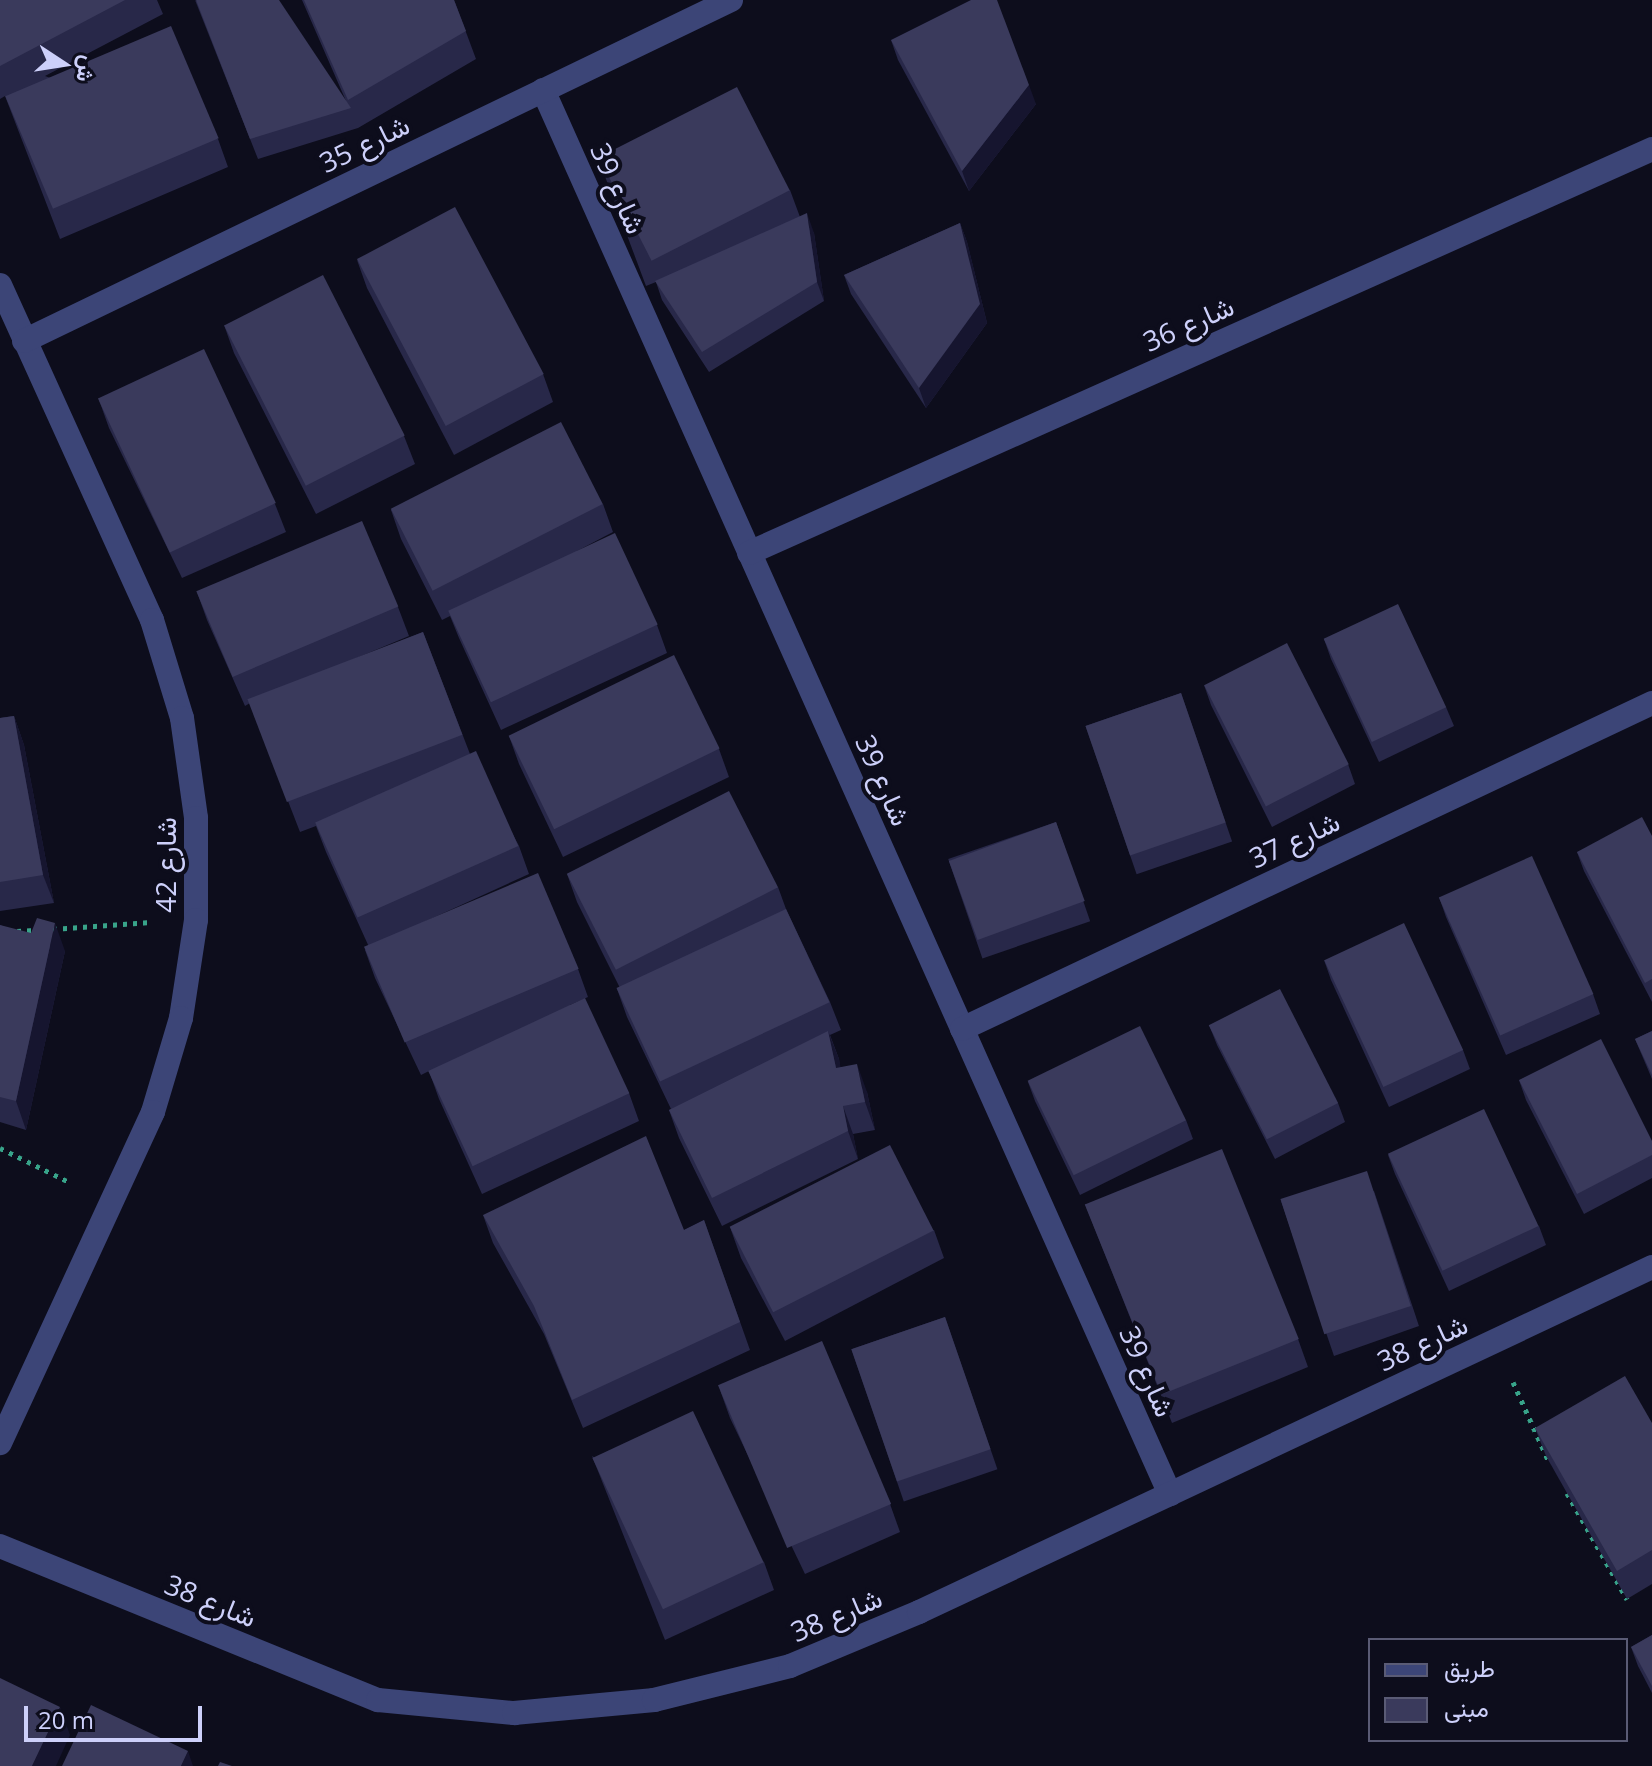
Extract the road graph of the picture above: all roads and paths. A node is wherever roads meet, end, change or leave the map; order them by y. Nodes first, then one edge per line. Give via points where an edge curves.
1 (731, 0) edge
2 (543, 90) junction
3 (1652, 149) edge
4 (0, 285) edge
5 (24, 341) junction
6 (749, 553) junction
7 (1652, 703) edge
8 (196, 920) junction
9 (15, 931) edge
10 (962, 1029) junction
11 (0, 1148) edge
12 (111, 1202) junction
13 (1652, 1267) edge
14 (1494, 1341) junction
15 (0, 1443) edge
16 (1553, 1469) edge
17 (1560, 1482) edge
18 (1170, 1494) junction
19 (0, 1546) edge
20 (1627, 1599) edge

1 - 2 street, شارع 35
2 - 5 street, شارع 35
2 - 6 street, شارع 39
3 - 6 street, شارع 36
4 - 5 street, شارع 42
5 - 8 street, شارع 42 via 152,620 182,718 196,818
6 - 10 street, شارع 39
7 - 10 street, شارع 37
8 - 9 path
8 - 12 street, شارع 42 via 181,1018 157,1099
10 - 18 street, شارع 39
11 - 12 path
12 - 15 street, شارع 42
13 - 14 street, شارع 38
14 - 16 path
14 - 18 street, شارع 38
17 - 20 path
18 - 19 street, شارع 38 via 790,1666 654,1700 514,1713 378,1700

